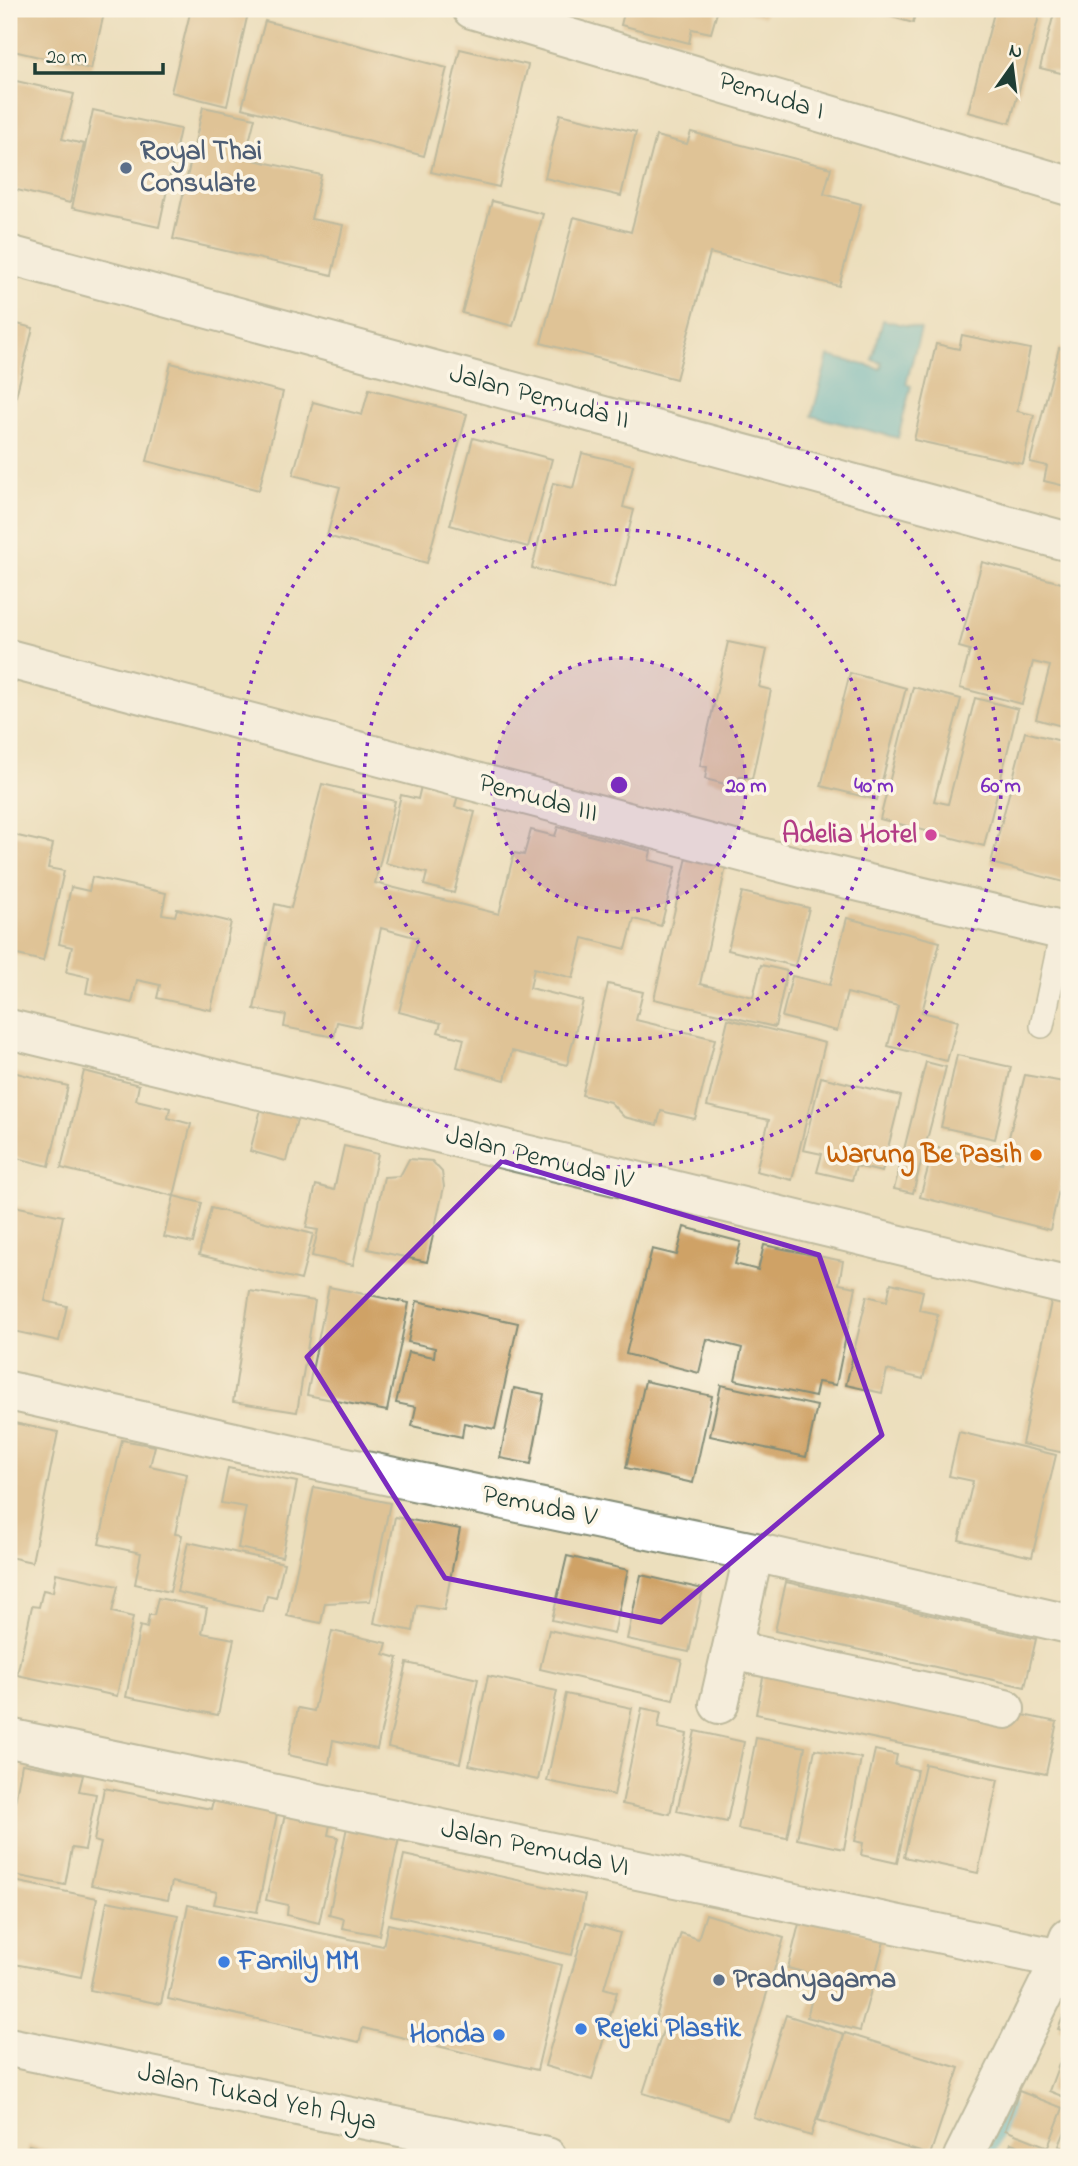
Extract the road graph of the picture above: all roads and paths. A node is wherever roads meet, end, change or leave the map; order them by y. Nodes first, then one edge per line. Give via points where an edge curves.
1 (472, 9) edge
2 (1069, 186) edge
3 (9, 255) edge
4 (1069, 542) edge
5 (9, 659) edge
6 (1066, 932) edge
7 (1041, 1026) dead end
8 (9, 1030) edge
9 (1069, 1286) edge
10 (9, 1391) edge
11 (754, 1552) junction
12 (1069, 1625) edge
13 (732, 1650) junction
14 (719, 1704) dead end
15 (1005, 1709) dead end
16 (9, 1738) edge
17 (1065, 1948) edge
18 (9, 2047) edge
19 (547, 2157) edge
20 (963, 2157) edge

1 - 2 street, Pemuda I
3 - 4 street, Jalan Pemuda II
5 - 6 street, Pemuda III via 780,862
6 - 7 lane
8 - 9 street, Jalan Pemuda IV
10 - 11 street, Pemuda V
11 - 12 street, Pemuda V
11 - 13 street
13 - 14 street
13 - 15 street
16 - 17 street, Jalan Pemuda VI
17 - 20 street
18 - 19 street, Jalan Tukad Yeh Aya

